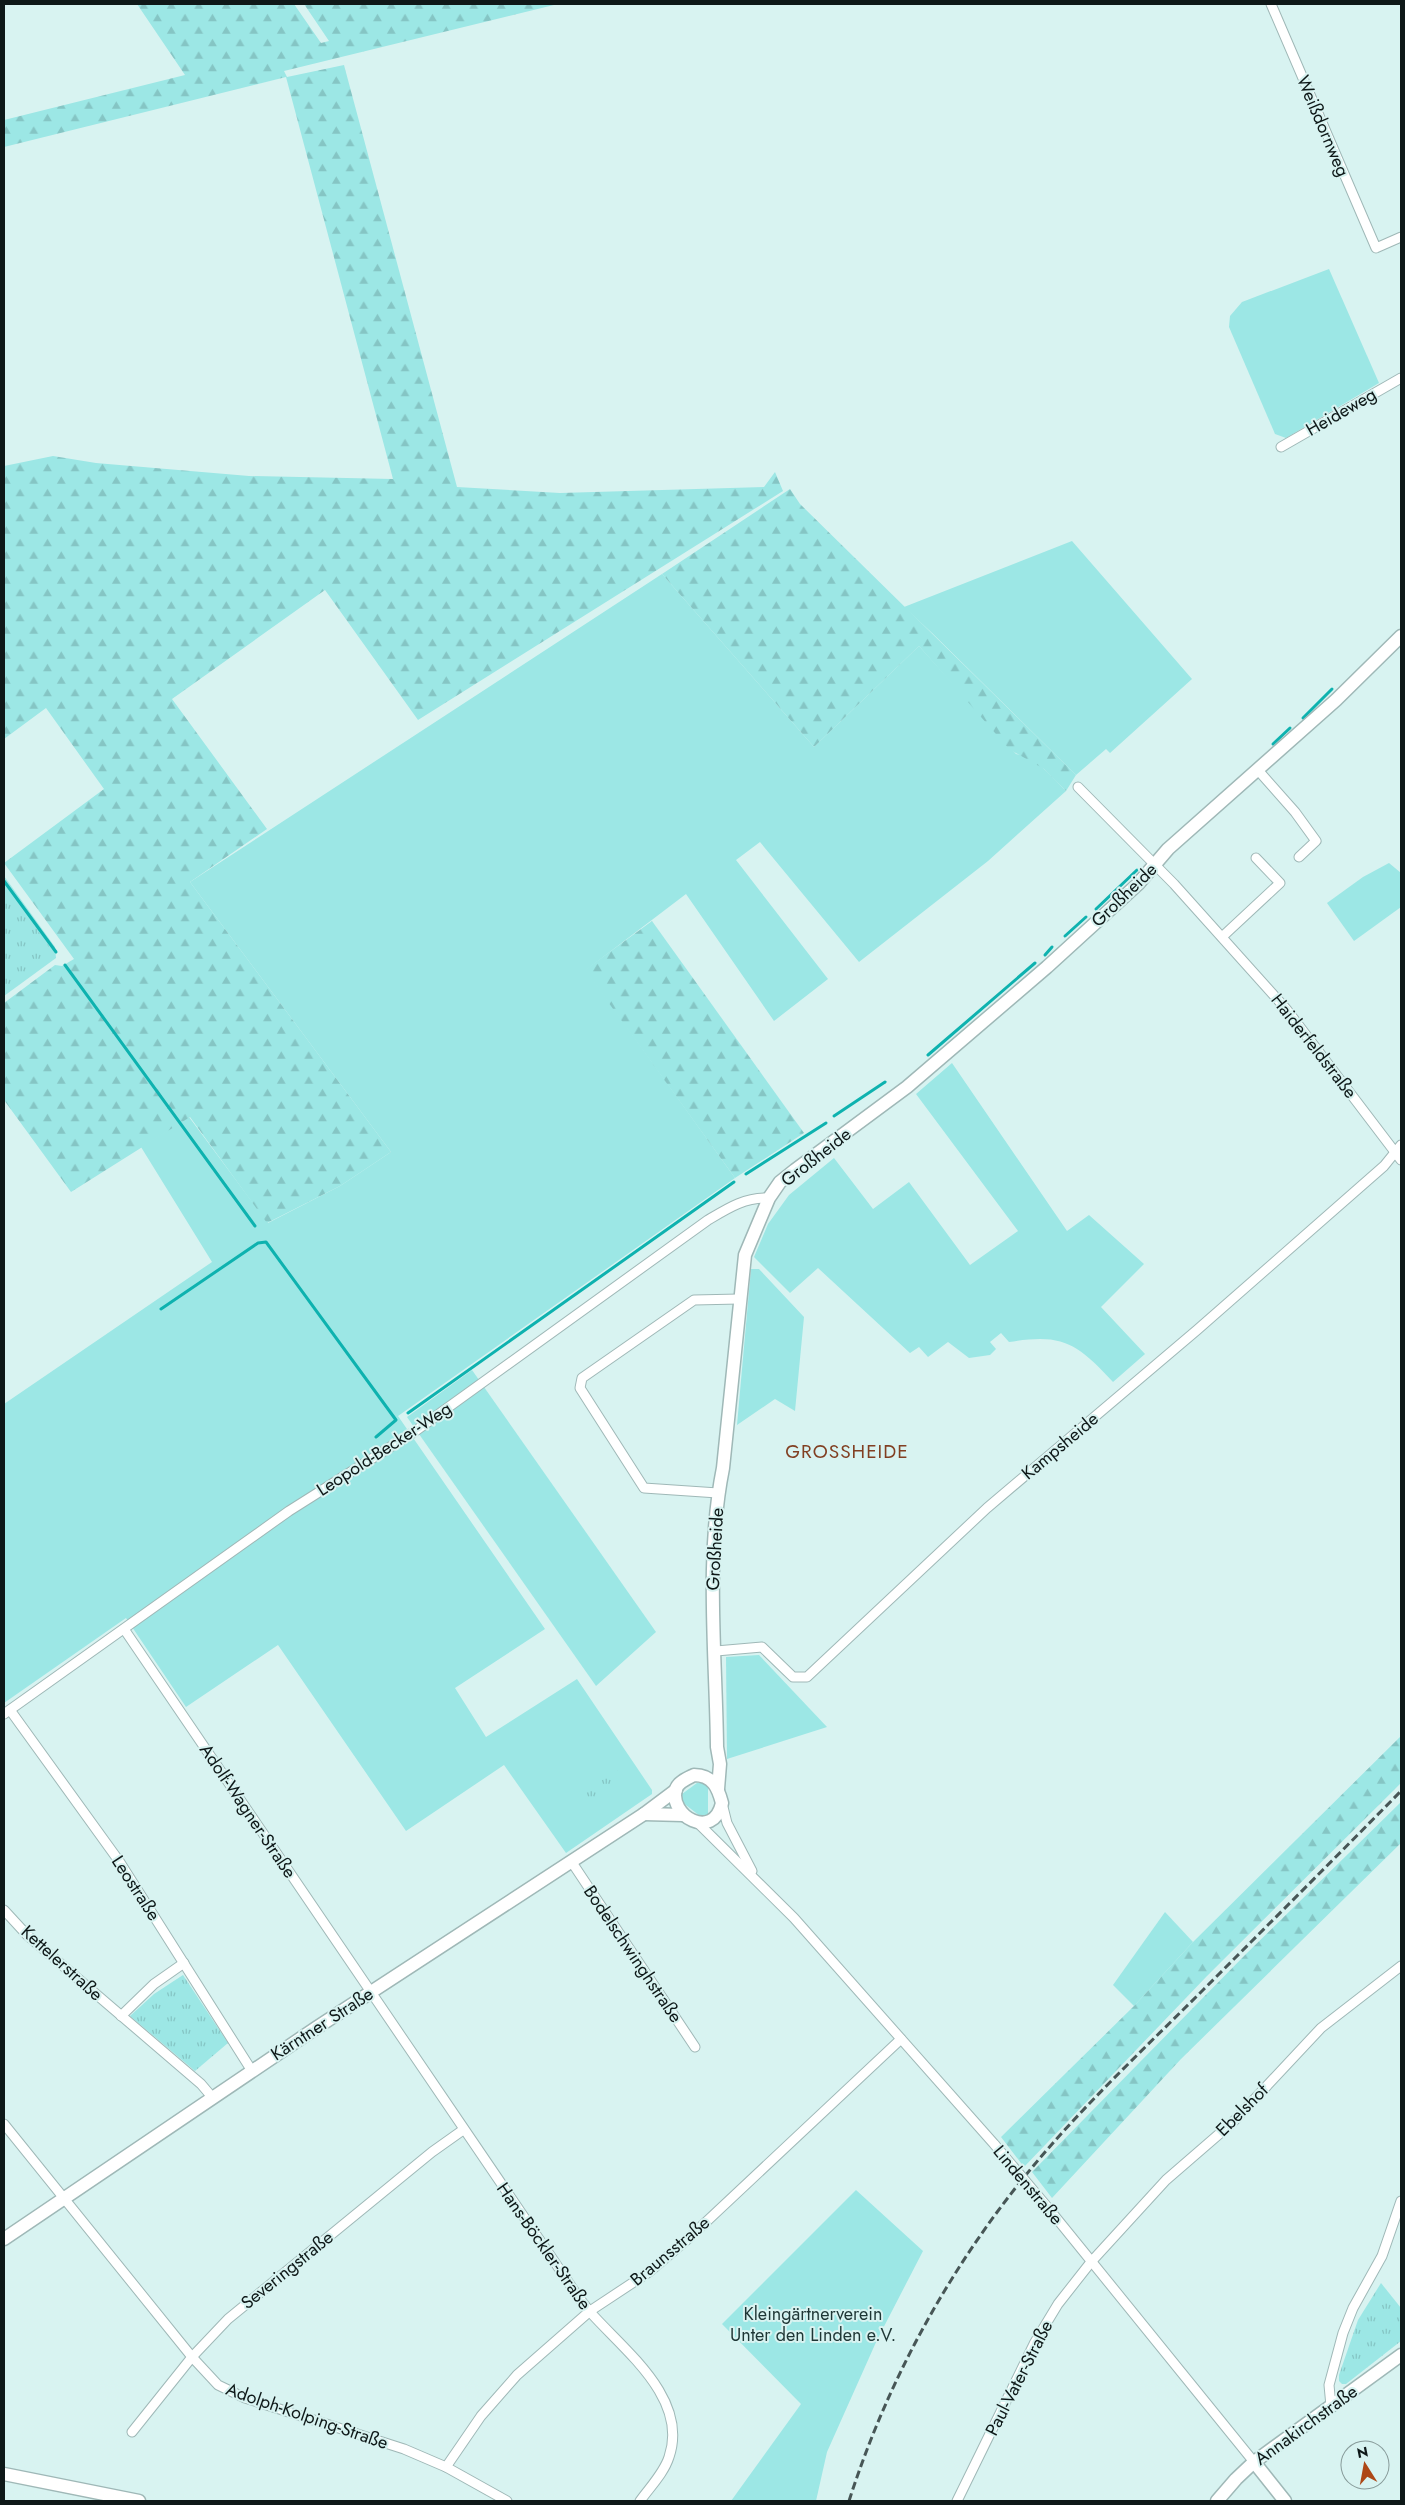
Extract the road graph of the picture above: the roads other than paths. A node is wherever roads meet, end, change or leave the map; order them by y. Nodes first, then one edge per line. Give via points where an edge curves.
1 (1271, 4) edge
2 (1401, 237) edge
3 (1401, 378) edge
4 (1281, 446) dead end
5 (1401, 636) edge
6 (1257, 769) junction
7 (1078, 787) dead end
8 (1299, 857) dead end
9 (1256, 858) dead end
10 (1156, 865) junction
11 (1222, 937) junction
12 (1399, 1152) edge
13 (769, 1198) junction
14 (739, 1299) junction
15 (718, 1493) junction
16 (124, 1629) junction
17 (716, 1651) junction
18 (7, 1712) edge
19 (717, 1747) junction
20 (702, 1775) junction
21 (718, 1789) junction
22 (676, 1790) junction
23 (722, 1803) junction
24 (644, 1814) junction
25 (683, 1815) junction
26 (699, 1824) junction
27 (571, 1861) junction
28 (758, 1880) junction
29 (4, 1910) edge
30 (184, 1963) junction
31 (1401, 1966) edge
32 (371, 1992) junction
33 (121, 2016) junction
34 (901, 2039) junction
35 (695, 2047) dead end
36 (252, 2072) junction
37 (212, 2097) junction
38 (4, 2124) edge
39 (463, 2130) junction
40 (63, 2197) junction
41 (1401, 2201) edge
42 (4, 2239) edge
43 (1091, 2262) junction
44 (590, 2311) junction
45 (1401, 2355) edge
46 (192, 2357) junction
47 (1331, 2406) junction
48 (132, 2432) dead end
49 (1254, 2462) junction
50 (446, 2467) junction
51 (4, 2474) edge
52 (138, 2501) edge
53 (507, 2501) edge
54 (640, 2501) edge
55 (957, 2501) edge
56 (1218, 2501) edge
57 (1285, 2501) edge

1 - 2 street, Weißdornweg via 1376,248
3 - 4 street, Heideweg
5 - 6 street, Großheide via 1336,700
6 - 8 street via 1316,841
6 - 10 street, Großheide via 1168,849
7 - 10 street, Haiderfeldstraße
9 - 11 street via 1280,883
10 - 11 street, Haiderfeldstraße
10 - 13 street, Großheide via 1067,950 964,1040 907,1088 780,1182
11 - 12 street, Haiderfeldstraße via 1287,1010
12 - 17 street, Kampsheide via 1197,1330 987,1508 807,1677 793,1677 762,1647
13 - 14 street, Großheide via 744,1256
13 - 16 street, Leopold-Becker-Weg via 753,1197 708,1220 414,1432 288,1510
14 - 15 street, Großheide
14 - 15 street via 694,1300 582,1378 580,1388 644,1488
15 - 17 street, Großheide via 712,1602
16 - 18 street, Leopold-Becker-Weg
16 - 32 street, Adolf-Wagner-Straße
17 - 19 street, Großheide
18 - 30 street, Leostraße via 119,1861
19 - 20 street, Großheide via 714,1762
19 - 21 street, Großheide via 720,1764
20 - 21 street via 711,1779
20 - 22 street via 687,1778
21 - 23 street
22 - 24 street, Kärntner Straße
22 - 25 street via 676,1801
23 - 26 street via 715,1819
23 - 28 street, Lindenstraße via 734,1839
24 - 25 street
24 - 27 street, Kärntner Straße
25 - 26 street
26 - 28 street, Lindenstraße
27 - 32 street, Kärntner Straße
27 - 35 street, Bodelschwinghstraße
28 - 34 street, Lindenstraße
29 - 33 street, Kettelerstraße
30 - 33 street via 154,1984
30 - 36 street, Leostraße
31 - 43 street, Ebelshof via 1321,2028 1232,2122 1166,2180
32 - 36 street, Kärntner Straße
32 - 39 street, Hans-Böckler-Straße
33 - 37 street, Kettelerstraße
34 - 43 street, Lindenstraße, bridge via 995,2145
34 - 44 street, Braunsstraße via 690,2237 649,2272
36 - 37 street, Kärntner Straße
37 - 40 street, Kärntner Straße
38 - 40 street, Adolph-Kolping-Straße
39 - 44 street, Hans-Böckler-Straße
39 - 46 street, Severingstraße via 228,2319
40 - 42 street, Kärntner Straße
40 - 46 street, Adolph-Kolping-Straße
41 - 47 street via 1382,2256 1343,2333 1329,2385
43 - 49 street, Lindenstraße
43 - 55 street, Paul-Vater-Straße via 1058,2304 1035,2342
44 - 50 street, Braunsstraße via 517,2375 481,2416
44 - 54 street, Hans-Böckler-Straße via 655,2384 668,2407 672,2431 670,2456
45 - 47 street, Annakirchstraße
46 - 48 street, Severingstraße
46 - 50 street, Adolph-Kolping-Straße via 218,2385 245,2398 356,2431
47 - 49 street, Annakirchstraße
49 - 56 street, Annakirchstraße
49 - 57 street, Lindenstraße
50 - 53 street, Adolph-Kolping-Straße
51 - 52 street

